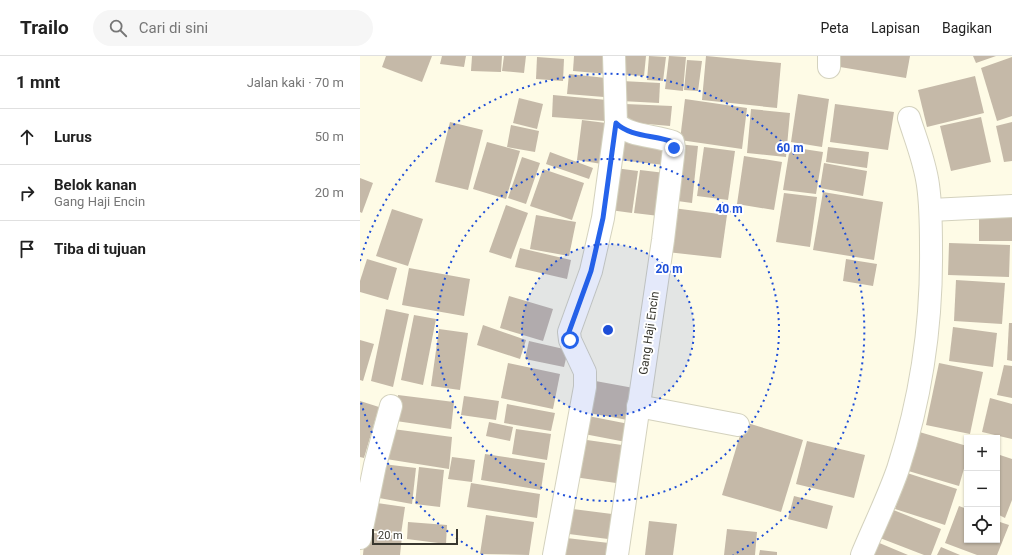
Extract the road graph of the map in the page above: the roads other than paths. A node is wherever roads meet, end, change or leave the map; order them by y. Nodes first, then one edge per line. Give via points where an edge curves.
1 (614, 56) edge
2 (909, 118) dead end
3 (616, 123) junction
4 (1012, 206) edge
5 (930, 210) junction
6 (391, 406) dead end
7 (638, 406) junction
8 (738, 425) dead end
9 (367, 463) edge
10 (360, 538) edge
11 (554, 555) edge
12 (617, 555) edge
13 (862, 555) edge

1 - 3 street
2 - 5 street via 928,184
3 - 7 street, Gang Haji Encin via 629,132 673,142 674,148
3 - 11 street via 603,218 591,271 569,332 570,340 585,372 585,387
4 - 5 street
5 - 13 street via 931,292 919,391 898,470
6 - 9 street
7 - 8 street
7 - 12 street, Gang Haji Encin
9 - 10 street

